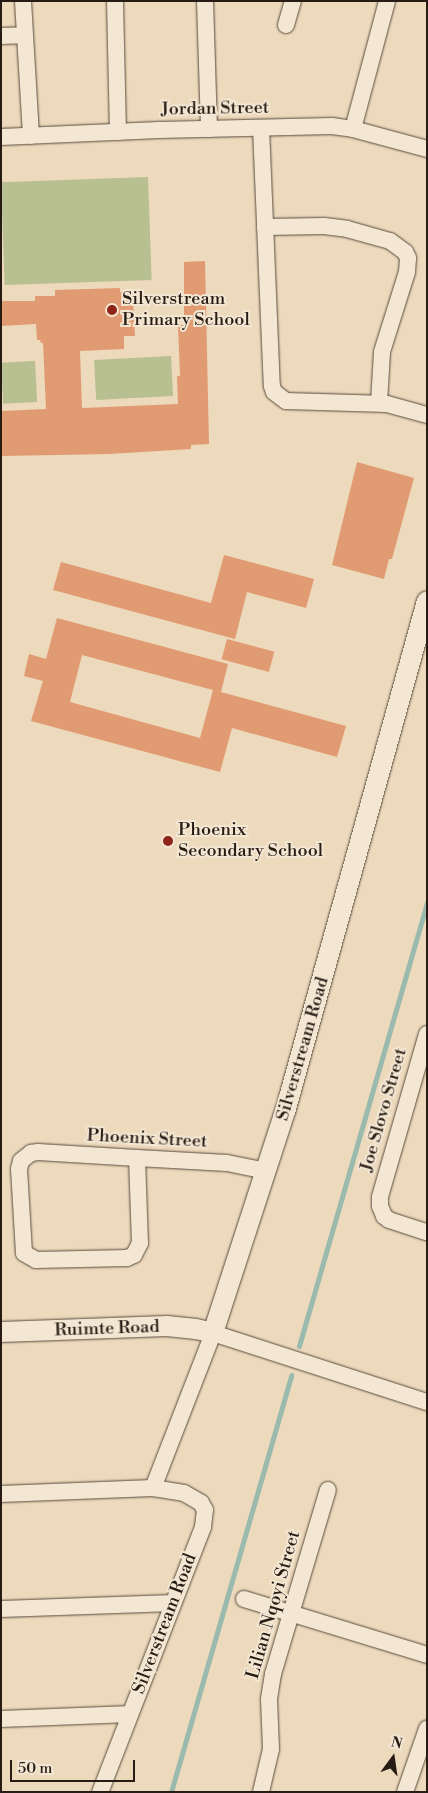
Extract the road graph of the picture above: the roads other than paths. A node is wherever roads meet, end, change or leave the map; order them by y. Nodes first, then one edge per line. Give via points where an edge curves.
1 (24, 1) edge
2 (115, 1) edge
3 (205, 1) edge
4 (293, 1) edge
5 (387, 1) edge
6 (286, 25) dead end
7 (24, 35) junction
8 (1, 36) edge
9 (261, 128) junction
10 (209, 129) junction
11 (353, 129) junction
12 (118, 132) junction
13 (31, 136) junction
14 (1, 137) edge
15 (427, 148) edge
16 (265, 227) junction
17 (379, 403) junction
18 (427, 415) edge
19 (427, 601) edge
20 (427, 1034) edge
21 (137, 1158) junction
22 (267, 1171) junction
23 (427, 1232) edge
24 (1, 1332) edge
25 (213, 1334) junction
26 (427, 1402) edge
27 (153, 1488) junction
28 (328, 1490) dead end
29 (1, 1494) edge
30 (244, 1599) dead end
31 (173, 1603) junction
32 (1, 1609) edge
33 (290, 1614) junction
34 (427, 1655) edge
35 (130, 1714) junction
36 (1, 1719) edge
37 (427, 1729) edge
38 (100, 1792) edge
39 (260, 1792) edge
40 (405, 1792) edge

1 - 7 street
2 - 12 street
3 - 10 street
4 - 6 street
5 - 11 street
7 - 8 street
7 - 13 street
9 - 10 street, Jordan Street
9 - 11 street, Jordan Street via 316,126
9 - 16 street
10 - 12 street, Jordan Street
11 - 15 street, Jordan Street
12 - 13 street, Jordan Street
13 - 14 street, Jordan Street
16 - 17 street via 274,392 279,398 294,402
16 - 17 street via 347,229 390,242 405,252 407,272 382,352
17 - 18 street
19 - 22 street, Silverstream Road
20 - 23 street, Joe Slovo Street via 380,1197 382,1212 389,1220
21 - 21 street, Phoenix Street via 140,1243 134,1256 36,1260 27,1256 23,1250 19,1169 25,1157 38,1152
21 - 22 street, Phoenix Street via 227,1163
22 - 25 street, Silverstream Road
24 - 25 street, Ruimte Road via 167,1326
25 - 26 street
25 - 27 street, Silverstream Road
27 - 29 street, Silverstream Road
27 - 31 street, Silverstream Road via 184,1493 205,1510 203,1527
28 - 33 street, Lilian Nqoyi Street
30 - 33 street
31 - 32 street
31 - 35 street, Silverstream Road
33 - 34 street
33 - 39 street, Lilian Nqoyi Street via 270,1687 271,1749
35 - 36 street
35 - 38 street, Silverstream Road
37 - 40 street

